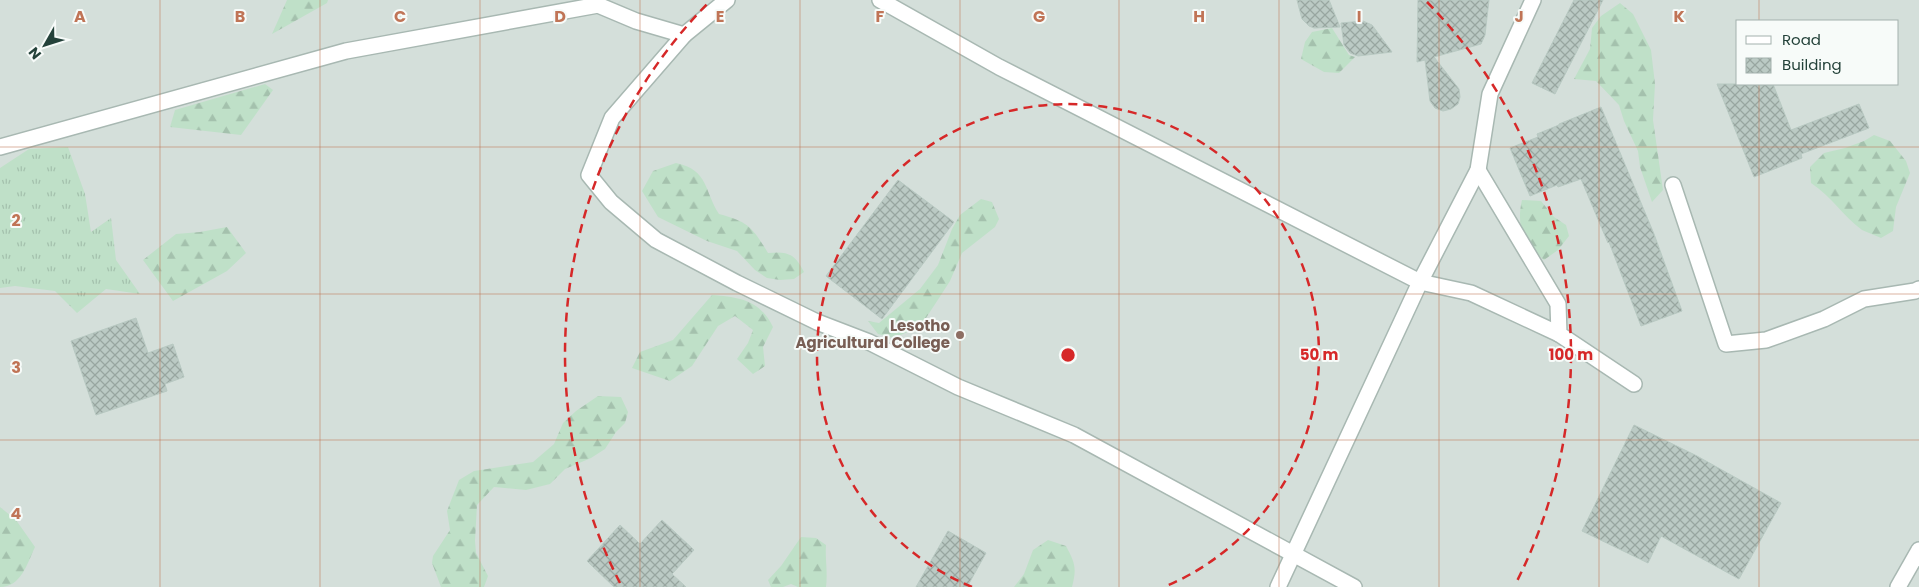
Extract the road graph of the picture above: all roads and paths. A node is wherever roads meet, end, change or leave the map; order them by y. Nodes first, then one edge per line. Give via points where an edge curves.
1 (727, 0) edge
2 (880, 0) edge
3 (1533, 0) edge
4 (684, 35) junction
5 (0, 148) edge
6 (1478, 170) junction
7 (1673, 185) dead end
8 (1420, 282) junction
9 (1919, 289) edge
10 (1558, 334) junction
11 (1634, 384) dead end
12 (1919, 550) edge
13 (1294, 554) junction
14 (1278, 587) edge
15 (1354, 587) edge
16 (1898, 587) edge

1 - 4 street
2 - 8 street via 999,67
3 - 6 street via 1490,94
4 - 5 street via 636,21 598,5 346,51
4 - 13 street via 612,118 589,175 611,202 656,240 737,283 817,322 870,342 958,387 1074,435
6 - 8 street
6 - 10 street via 1558,304
7 - 9 street via 1726,344 1766,340 1824,320 1864,299
8 - 10 street via 1471,293
8 - 13 street
10 - 11 street
12 - 16 street
13 - 14 street
13 - 15 street

